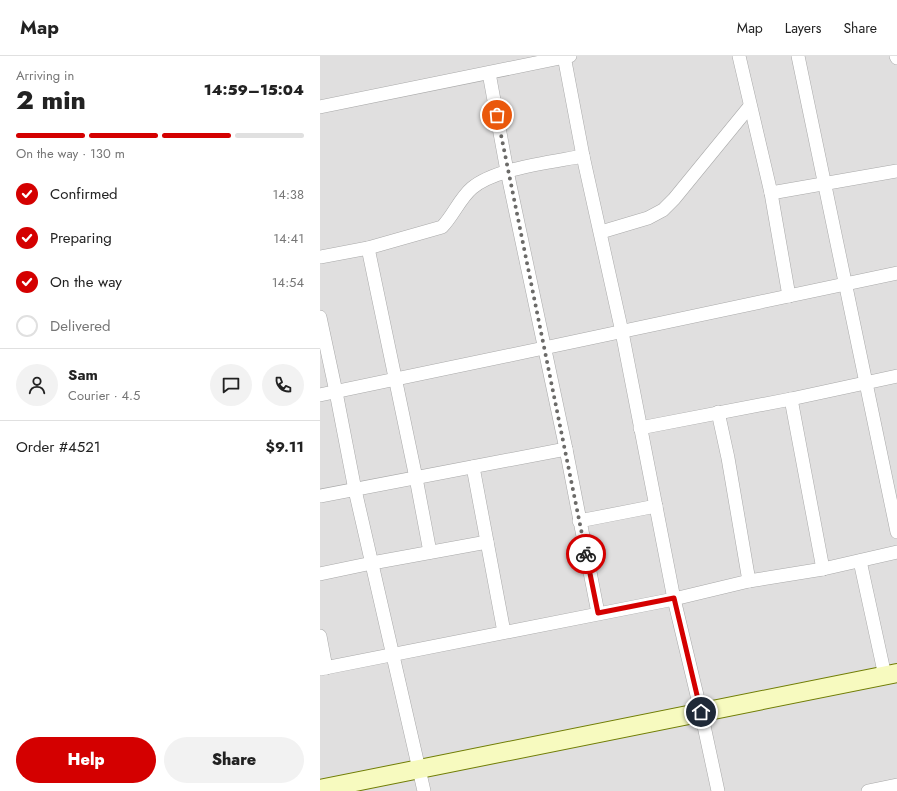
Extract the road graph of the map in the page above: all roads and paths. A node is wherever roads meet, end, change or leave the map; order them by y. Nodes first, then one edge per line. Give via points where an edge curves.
1 (566, 56) edge
2 (739, 56) edge
3 (798, 56) edge
4 (489, 73) junction
5 (750, 106) junction
6 (320, 107) edge
7 (583, 156) junction
8 (507, 171) junction
9 (897, 172) edge
10 (824, 184) junction
11 (771, 193) junction
12 (601, 232) junction
13 (368, 248) junction
14 (320, 257) edge
15 (897, 273) edge
16 (845, 284) junction
17 (789, 296) junction
18 (320, 317) edge
19 (622, 332) junction
20 (544, 348) junction
21 (897, 376) edge
22 (395, 380) junction
23 (866, 382) junction
24 (336, 392) junction
25 (320, 395) edge
26 (791, 399) junction
27 (718, 412) junction
28 (640, 428) junction
29 (566, 449) junction
30 (473, 467) junction
31 (416, 478) junction
32 (355, 490) junction
33 (320, 496) edge
34 (656, 506) junction
35 (579, 521) junction
36 (897, 532) edge
37 (487, 542) junction
38 (430, 552) junction
39 (897, 552) edge
40 (860, 561) junction
41 (372, 563) junction
42 (823, 568) junction
43 (320, 574) edge
44 (749, 581) junction
45 (674, 598) junction
46 (598, 613) junction
47 (504, 632) junction
48 (320, 636) edge
49 (393, 655) junction
50 (323, 669) edge
51 (891, 674) edge
52 (701, 712) junction
53 (420, 770) junction
54 (897, 785) edge
55 (320, 789) edge
56 (424, 791) edge
57 (718, 791) edge
58 (868, 791) edge

1 - 4 street
1 - 7 street
2 - 5 street
3 - 10 street
4 - 6 street
4 - 8 street
5 - 11 street
5 - 12 street via 663,210 648,218
7 - 8 street
7 - 12 street
8 - 13 street via 470,189 442,227
8 - 20 street
9 - 10 street
10 - 11 street
10 - 16 street
11 - 17 street
12 - 19 street
13 - 14 street
13 - 22 street
15 - 16 street
16 - 17 street
16 - 23 street
17 - 19 street
18 - 24 street
19 - 20 street
19 - 28 street
20 - 22 street
20 - 29 street
21 - 23 street
22 - 24 street
22 - 31 street
23 - 26 street
23 - 36 street
24 - 25 street
24 - 32 street
26 - 27 street
26 - 42 street
27 - 28 street
27 - 44 street
28 - 34 street
29 - 30 street
29 - 35 street
30 - 31 street
30 - 37 street
31 - 32 street
31 - 38 street
32 - 33 street
32 - 41 street
34 - 35 street
34 - 45 street
35 - 46 street
37 - 38 street
37 - 47 street
38 - 41 street
39 - 40 street
40 - 42 street
40 - 51 street
41 - 43 street
41 - 49 street
42 - 44 street
44 - 45 street
45 - 46 street
45 - 52 street
46 - 47 street
47 - 49 street
48 - 50 street
49 - 50 street
49 - 53 street
51 - 52 main road
52 - 53 main road
52 - 57 street
53 - 55 main road
53 - 56 street
54 - 58 street

